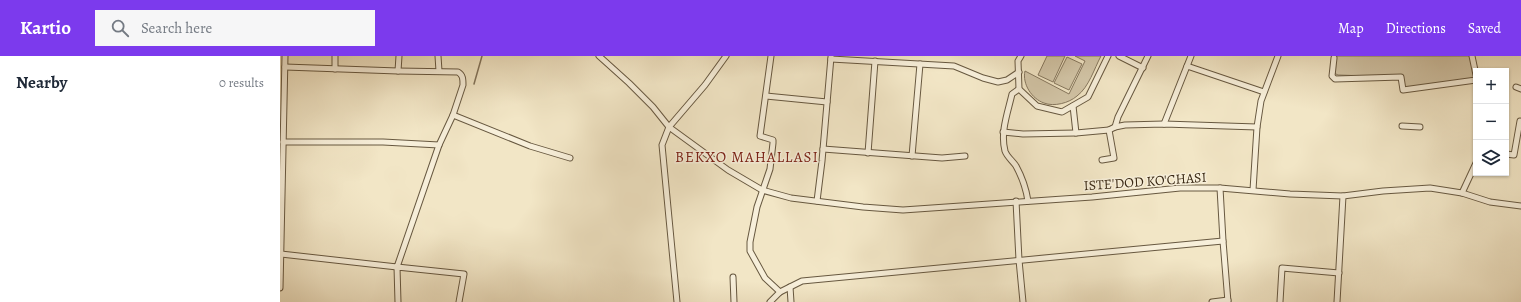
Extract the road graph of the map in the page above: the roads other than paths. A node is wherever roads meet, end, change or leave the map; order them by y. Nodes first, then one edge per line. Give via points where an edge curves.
1 (285, 56) edge
2 (335, 56) edge
3 (399, 56) edge
4 (438, 56) edge
5 (599, 56) edge
6 (726, 56) edge
7 (771, 56) edge
8 (1021, 56) edge
9 (1108, 56) edge
10 (1120, 56) edge
11 (1148, 56) edge
12 (1191, 56) edge
13 (1278, 56) edge
14 (1472, 56) edge
15 (1332, 57) edge
16 (831, 58) edge
17 (875, 61) junction
18 (920, 64) junction
19 (1187, 66) junction
20 (285, 67) junction
21 (1143, 68) junction
22 (1475, 68) edge
23 (334, 69) junction
24 (398, 71) junction
25 (439, 71) junction
26 (1019, 72) junction
27 (1473, 80) edge
28 (1020, 89) junction
29 (1264, 92) junction
30 (766, 96) junction
31 (827, 102) junction
32 (1072, 106) junction
33 (453, 115) junction
34 (1520, 121) dead end
35 (1164, 124) junction
36 (1115, 126) junction
37 (1402, 126) dead end
38 (669, 127) junction
39 (1257, 127) junction
40 (1420, 127) dead end
41 (1108, 130) junction
42 (1003, 132) junction
43 (1076, 133) junction
44 (283, 142) junction
45 (439, 145) junction
46 (823, 149) junction
47 (868, 153) junction
48 (1509, 154) edge
49 (912, 156) junction
50 (965, 156) dead end
51 (570, 158) dead end
52 (1102, 160) dead end
53 (1473, 169) edge
54 (1220, 188) junction
55 (762, 190) junction
56 (1253, 190) junction
57 (1462, 193) junction
58 (1343, 196) junction
59 (817, 201) junction
60 (1028, 201) junction
61 (1016, 202) junction
62 (1521, 206) edge
63 (1223, 241) junction
64 (281, 251) edge
65 (1019, 260) junction
66 (397, 267) junction
67 (1340, 273) junction
68 (733, 277) dead end
69 (280, 288) edge
70 (790, 288) junction
71 (780, 292) junction
72 (1228, 301) edge
73 (398, 302) edge
74 (459, 302) edge
75 (676, 302) edge
76 (734, 302) edge
77 (770, 302) edge
78 (791, 302) edge
79 (1023, 302) edge
80 (1212, 302) edge
81 (1280, 302) edge
82 (1337, 302) edge

1 - 20 street
2 - 23 street
3 - 24 street
4 - 25 street
5 - 38 street, ISTE'DOD KO'CHASI via 653,107
6 - 38 street
7 - 30 street
8 - 26 street via 1018,61
9 - 32 street via 1088,97
10 - 21 street
11 - 21 street
12 - 19 street
13 - 29 street
14 - 22 street
15 - 27 street via 1332,76 1335,78 1401,77 1403,90
16 - 17 street
16 - 31 street
17 - 18 street
17 - 47 street
18 - 26 street via 954,66 998,82 1007,80
18 - 49 street
19 - 29 street
19 - 35 street
20 - 23 street
20 - 44 street
21 - 36 street
23 - 24 street
24 - 25 street
25 - 33 street via 462,74 463,85
26 - 28 street
28 - 32 street via 1037,106 1062,112
28 - 42 street via 1012,94
29 - 39 street
30 - 31 street
30 - 55 street via 760,136 773,140 773,143 770,169
31 - 46 street
32 - 43 street
33 - 45 street
33 - 51 street via 530,146
34 - 48 street via 1514,155
35 - 36 street
35 - 39 street
36 - 41 street
37 - 40 street
38 - 55 street, ISTE'DOD KO'CHASI via 728,170
38 - 75 street via 662,145
39 - 56 street
41 - 43 street
41 - 52 street via 1114,158
42 - 43 street
42 - 60 street via 1005,153 1025,184
44 - 45 street
44 - 64 street
45 - 66 street
46 - 47 street
46 - 59 street
47 - 49 street
49 - 50 street
53 - 57 street
54 - 56 street, ISTE'DOD KO'CHASI
54 - 60 street, ISTE'DOD KO'CHASI via 1180,188
54 - 63 street
55 - 59 street, ISTE'DOD KO'CHASI via 791,198
55 - 71 street via 750,251 765,278
56 - 58 street, ISTE'DOD KO'CHASI
57 - 58 street, ISTE'DOD KO'CHASI via 1414,188
57 - 62 street, ISTE'DOD KO'CHASI via 1490,202
58 - 67 street
59 - 61 street, ISTE'DOD KO'CHASI via 903,210
60 - 61 street, ISTE'DOD KO'CHASI
61 - 65 street
63 - 65 street
63 - 72 street
64 - 66 street
64 - 69 street
65 - 70 street via 802,281
65 - 79 street
66 - 73 street
66 - 74 street via 464,274
67 - 81 street via 1282,268
67 - 82 street
68 - 76 street
70 - 71 street
70 - 78 street
71 - 77 street
72 - 80 street

